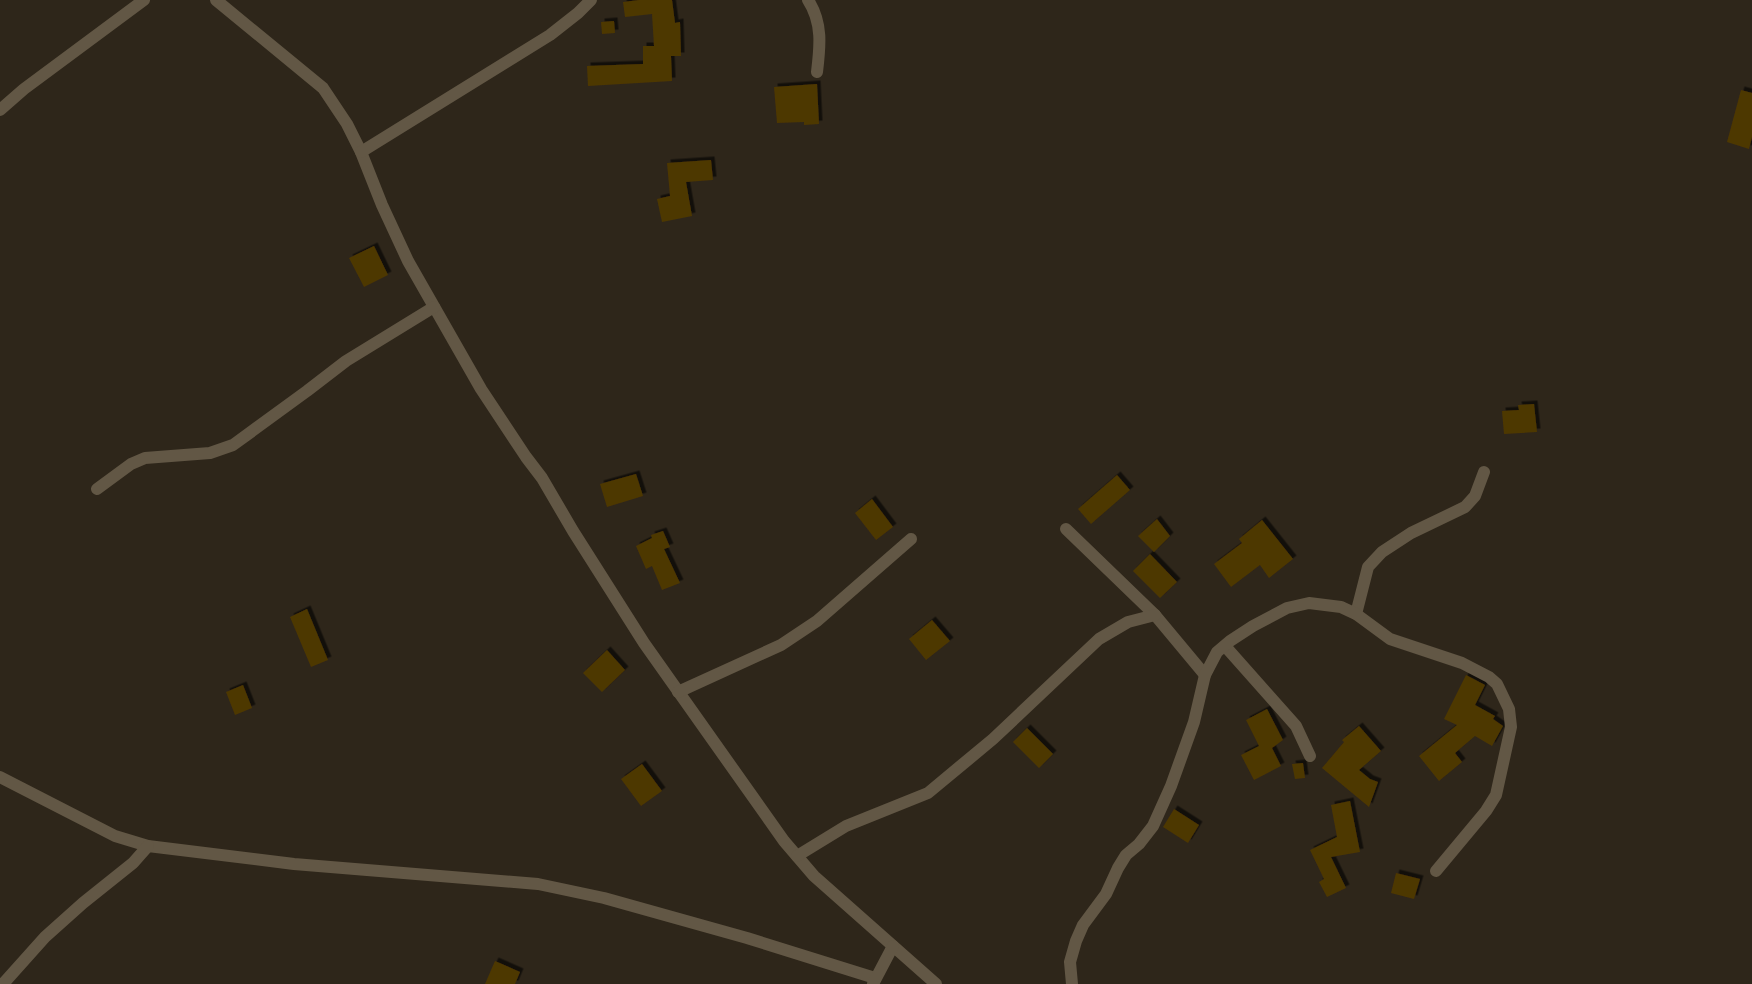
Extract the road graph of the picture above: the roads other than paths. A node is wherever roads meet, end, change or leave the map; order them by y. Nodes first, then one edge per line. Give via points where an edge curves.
1 (144, 0) edge
2 (216, 0) edge
3 (591, 0) edge
4 (808, 0) edge
5 (817, 72) dead end
6 (0, 110) edge
7 (361, 152) junction
8 (434, 307) junction
9 (1484, 472) dead end
10 (97, 489) dead end
11 (1066, 529) dead end
12 (911, 540) dead end
13 (1356, 614) junction
14 (1155, 615) junction
15 (1225, 646) junction
16 (1205, 675) junction
17 (678, 692) junction
18 (1310, 756) dead end
19 (0, 777) edge
20 (148, 846) junction
21 (797, 856) junction
22 (1436, 871) dead end
23 (893, 946) junction
24 (874, 981) edge
25 (3, 984) edge
26 (936, 984) edge
27 (1072, 984) edge

1 - 6 street via 24,89
2 - 7 street via 323,88 347,124
3 - 7 street via 550,35
4 - 5 street via 818,23 820,43
7 - 8 street via 408,261
8 - 10 street via 346,361 233,445 210,453 145,458 132,464
8 - 17 street via 481,389 542,478 639,636
9 - 13 street via 1475,496 1465,507 1411,533 1382,552 1368,567
11 - 14 street
12 - 17 street via 817,621 781,645
13 - 15 street via 1342,607 1309,603 1287,608 1253,626
13 - 22 street via 1390,640 1462,664 1489,677 1497,684 1510,709 1511,727 1496,795 1486,811
14 - 16 street
14 - 21 street via 1128,622 1098,639 993,739 928,793 846,826
15 - 16 street via 1217,652
15 - 18 street via 1296,726
16 - 27 street via 1194,722 1171,786 1153,826 1126,856 1106,894 1083,925 1076,941 1070,962
17 - 21 street
19 - 20 street via 115,836
20 - 24 street via 294,864 538,884 612,900 747,938
20 - 25 street via 133,864 83,903 45,938
21 - 23 street via 814,876
23 - 24 street
23 - 26 street

